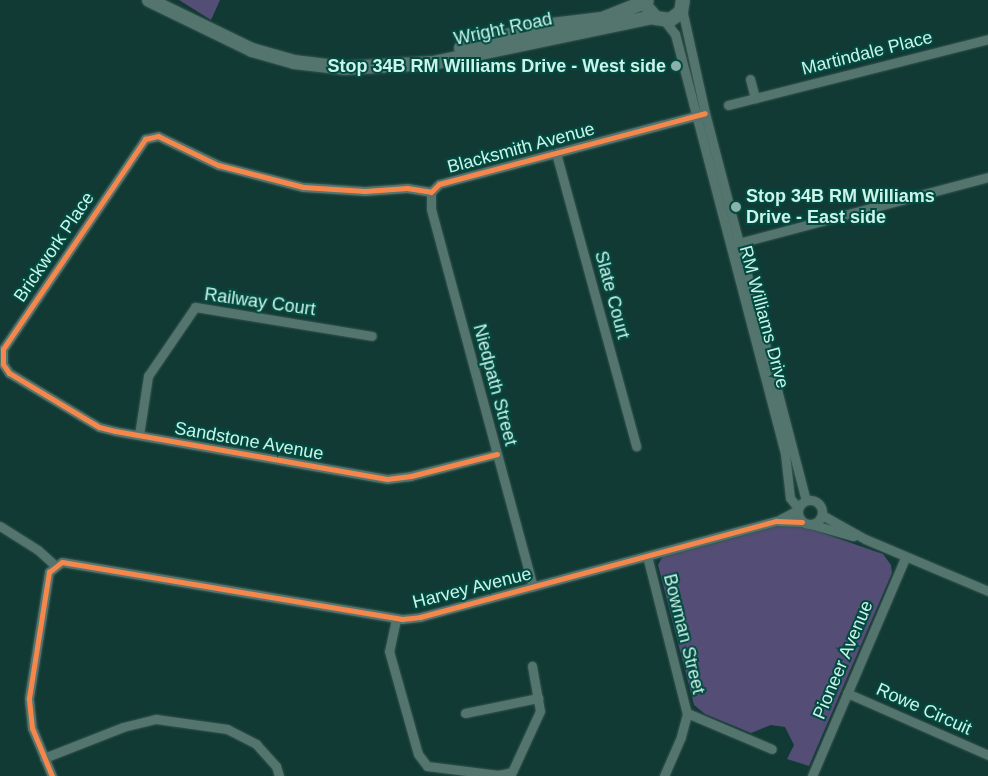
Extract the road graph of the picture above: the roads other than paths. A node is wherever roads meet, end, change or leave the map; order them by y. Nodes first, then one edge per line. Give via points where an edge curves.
1 (149, 0) edge
2 (648, 0) edge
3 (686, 3) edge
4 (659, 18) junction
5 (988, 39) edge
6 (418, 63) junction
7 (750, 79) dead end
8 (755, 98) junction
9 (728, 105) dead end
10 (705, 113) junction
11 (694, 116) junction
12 (145, 139) joint
13 (556, 153) junction
14 (988, 177) edge
15 (432, 192) junction
16 (740, 244) junction
17 (728, 245) junction
18 (372, 336) dead end
19 (9, 373) joint
20 (139, 436) junction
21 (636, 446) dead end
22 (497, 454) junction
23 (806, 500) junction
24 (798, 509) junction
25 (822, 515) junction
26 (776, 522) junction
27 (806, 523) junction
28 (0, 526) edge
29 (865, 540) junction
30 (647, 556) junction
31 (905, 558) junction
32 (56, 566) junction
33 (533, 586) junction
34 (988, 591) edge
35 (396, 619) junction
36 (532, 666) dead end
37 (847, 694) junction
38 (538, 698) junction
39 (465, 713) dead end
40 (687, 713) junction
41 (772, 749) dead end
42 (988, 755) edge
43 (44, 758) junction
44 (52, 776) edge
45 (279, 776) edge
46 (664, 776) edge
47 (812, 776) edge

1 - 6 main road, Wright Road via 240,45 294,62 363,68
2 - 4 main road
2 - 6 main road, Wright Road via 602,19 543,26 431,56
3 - 4 main road, Wright Road via 675,18
3 - 10 street, RM Williams Drive
4 - 6 main road, Wright Road via 433,63
4 - 11 street, RM Williams Drive via 675,34
5 - 8 street, Martindale Place
7 - 8 street
8 - 9 street, Martindale Place
10 - 11 street, Blacksmith Avenue
10 - 16 street, RM Williams Drive
11 - 13 street, Blacksmith Avenue
11 - 17 street, RM Williams Drive
12 - 15 street, Blacksmith Avenue via 158,136 218,165 303,187 365,191 407,188
12 - 19 street, Brickwork Place via 3,349 3,364
13 - 15 street, Blacksmith Avenue via 439,184
13 - 21 street, Slate Court
14 - 16 street
15 - 22 street, Niedpath Street via 431,209
16 - 17 street
16 - 23 street, RM Williams Drive
17 - 24 street, RM Williams Drive via 784,454 790,498
18 - 20 street, Railway Court via 195,307 148,376
19 - 20 street, Sandstone Avenue via 99,427
20 - 22 street, Sandstone Avenue via 388,479
22 - 33 street, Niedpath Street
23 - 24 street
23 - 25 street via 819,504
24 - 26 street, Harvey Avenue
24 - 27 street
25 - 27 street via 818,521
25 - 29 street
26 - 27 street, Harvey Avenue
26 - 30 street, Harvey Avenue
27 - 29 street
28 - 32 street via 38,550
29 - 31 street
30 - 33 street, Harvey Avenue
30 - 40 street, Bowman Street
31 - 34 street
31 - 37 street, Pioneer Avenue
32 - 35 street, Harvey Avenue via 68,562
32 - 43 street via 49,572 29,698 32,728
33 - 35 street, Harvey Avenue via 420,617
35 - 38 street via 389,651 418,754 427,766 498,775 512,772 540,711
36 - 38 street
37 - 42 street, Rowe Circuit
37 - 47 street, Pioneer Avenue
38 - 39 street
40 - 41 street
40 - 46 street, Bowman Street via 681,737
43 - 44 street
43 - 45 street via 123,727 156,719 227,729 256,744 276,766

